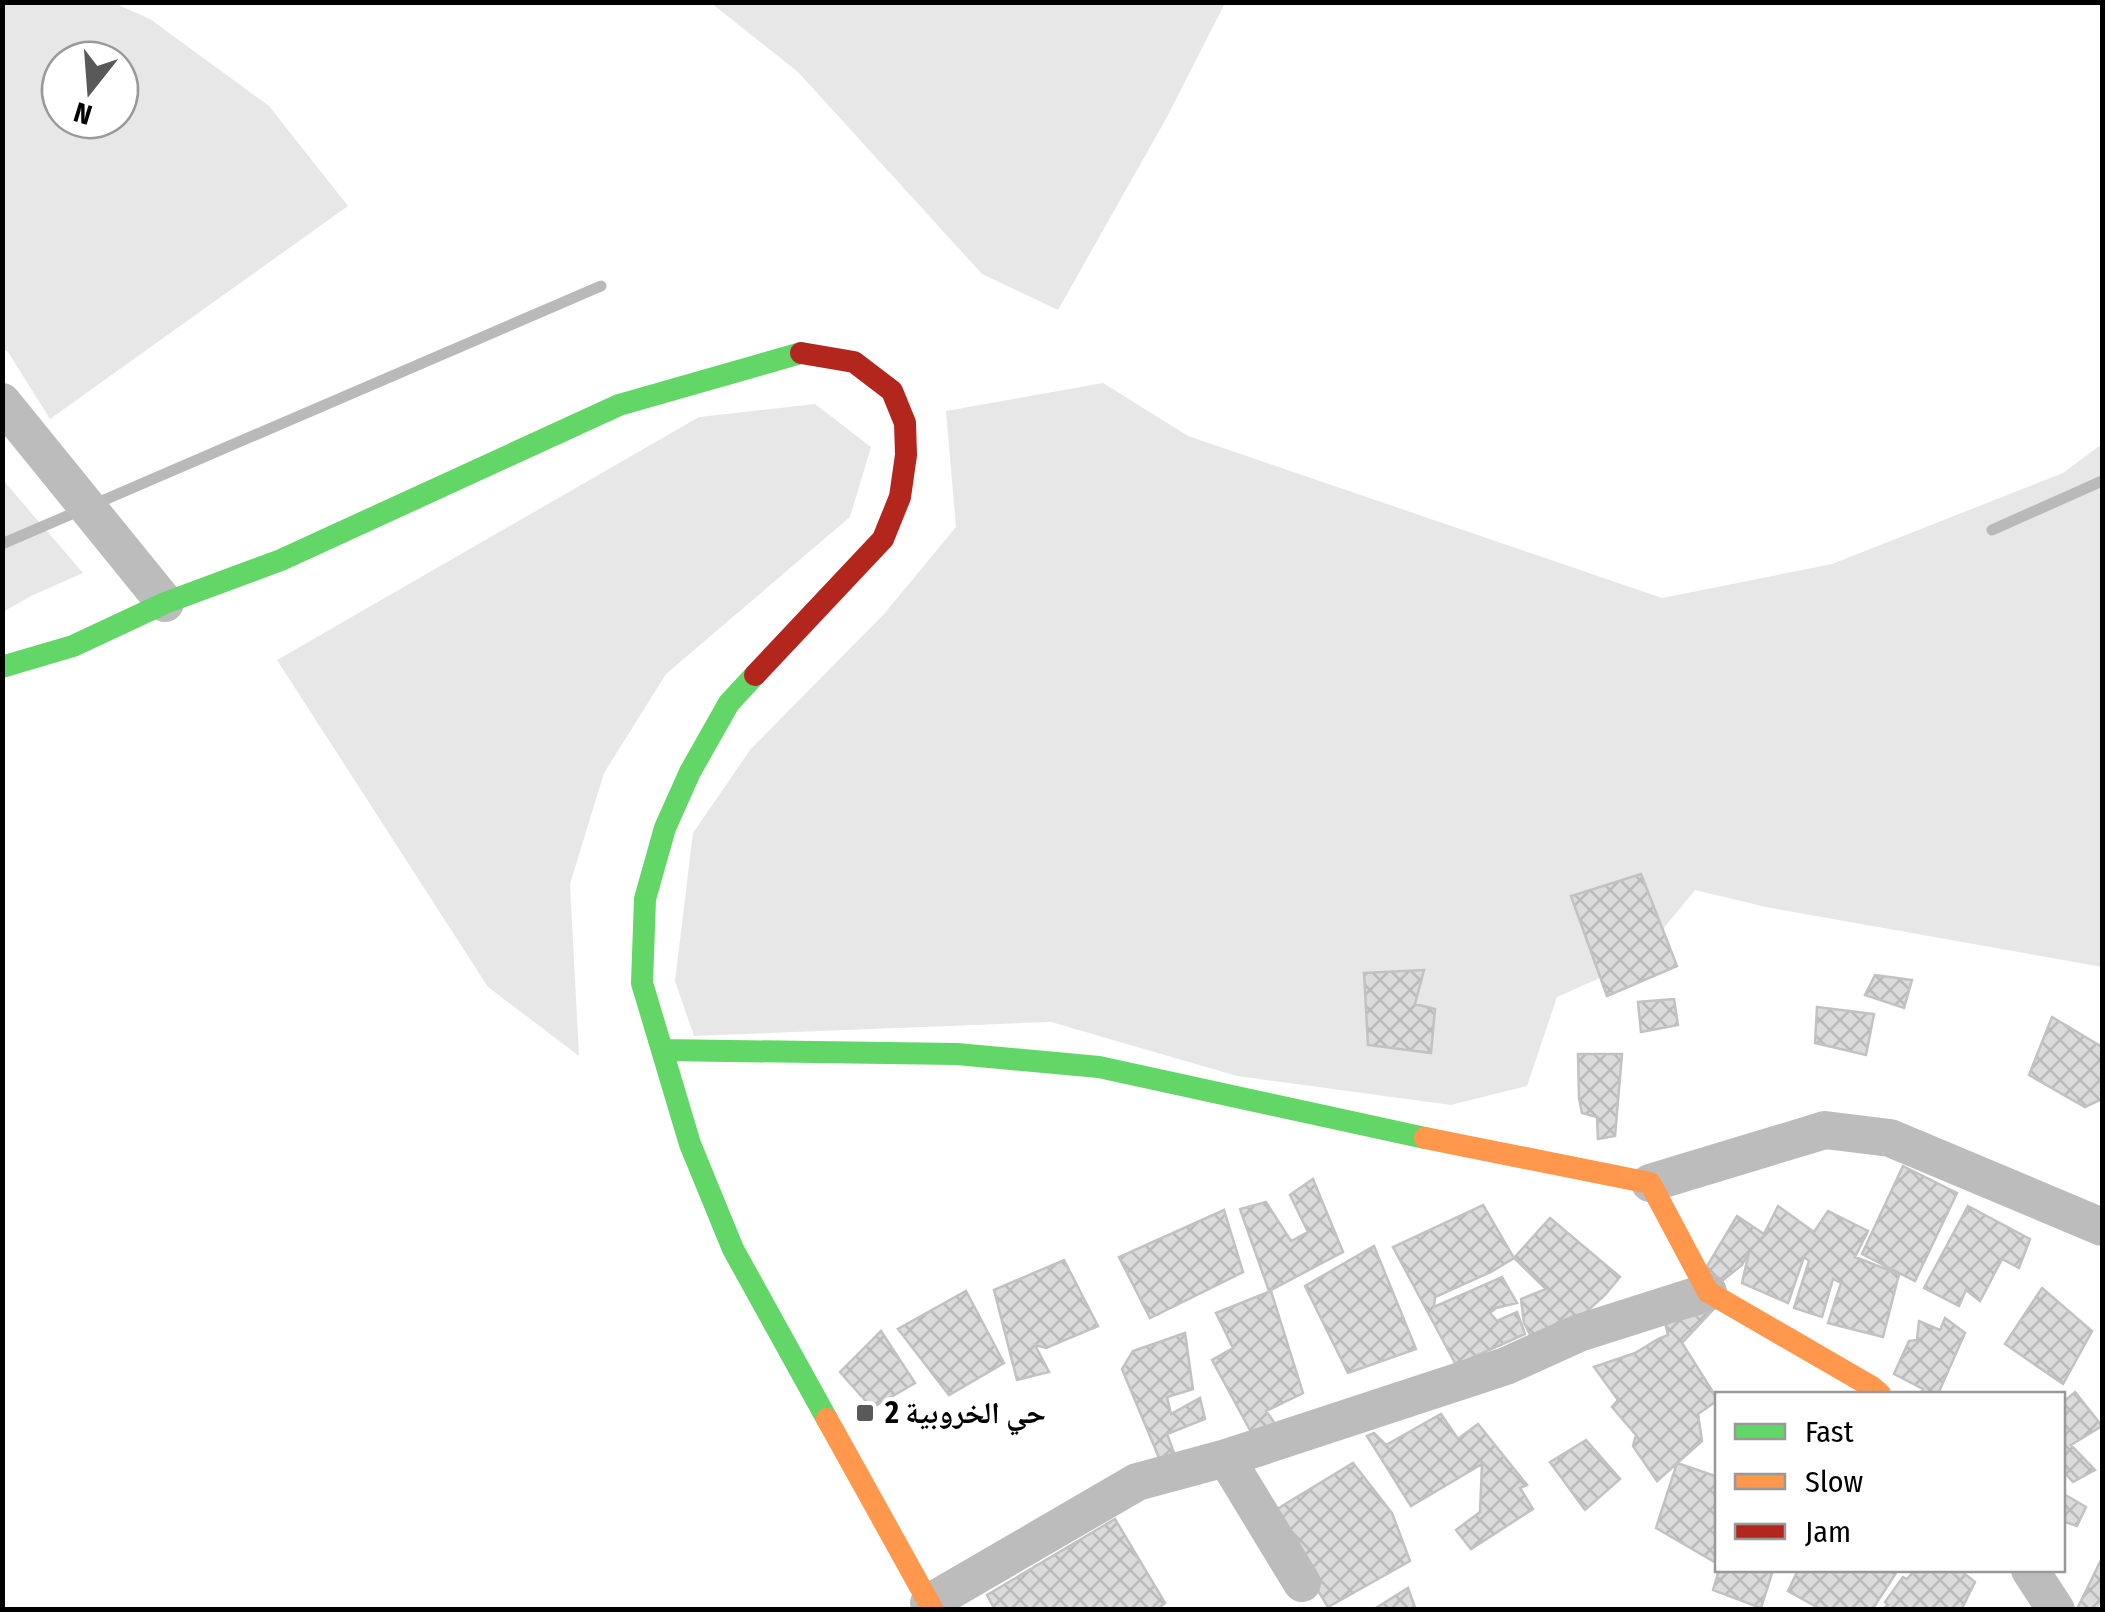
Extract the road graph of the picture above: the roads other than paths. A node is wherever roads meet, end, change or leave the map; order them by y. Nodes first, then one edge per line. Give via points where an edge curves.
1 (2, 402) edge
2 (166, 603) junction
3 (2, 666) edge
4 (662, 1050) junction
5 (1650, 1183) junction
6 (2102, 1227) edge
7 (1708, 1292) junction
8 (1878, 1392) edge
9 (1226, 1458) junction
10 (2031, 1572) edge
11 (1302, 1583) dead end
12 (931, 1606) edge
13 (2056, 1610) edge

1 - 2 street
2 - 3 street via 73,646
2 - 4 street via 282,560 619,405 718,375 798,352 854,362 892,391 905,422 906,456 900,497 882,539 729,702 665,828 646,898 642,983
4 - 5 street via 957,1054 1099,1067
4 - 12 street via 690,1144 734,1248
5 - 6 street via 1825,1130 1890,1138
5 - 7 street
7 - 8 street
7 - 9 street
9 - 11 street
9 - 12 street via 1137,1482
10 - 13 street

